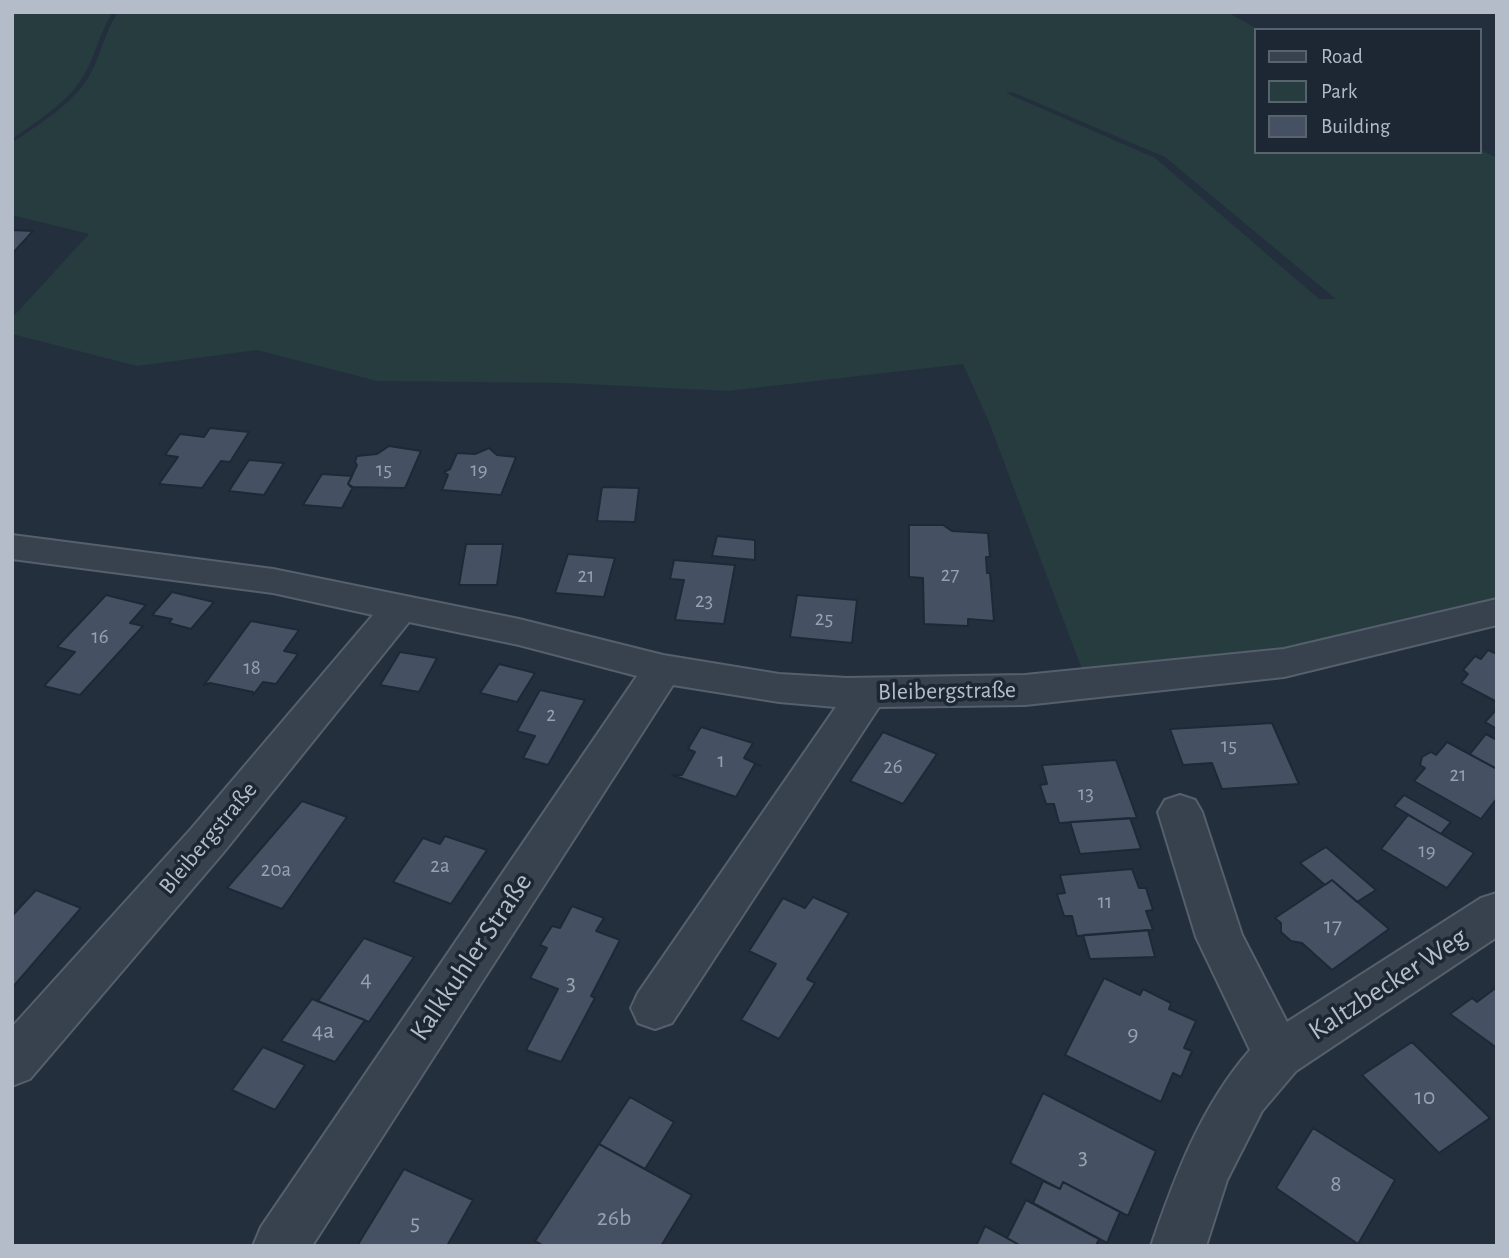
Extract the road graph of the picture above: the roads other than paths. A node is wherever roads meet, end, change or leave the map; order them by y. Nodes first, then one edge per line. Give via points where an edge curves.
1 (12, 547) edge
2 (399, 609) junction
3 (1497, 612) edge
4 (663, 669) junction
5 (869, 692) junction
6 (1180, 812) dead end
7 (1497, 912) edge
8 (655, 1008) dead end
9 (1278, 1055) junction
10 (12, 1063) edge
11 (280, 1246) edge
12 (1178, 1246) edge

1 - 2 street, Bleibergstraße via 273,581
2 - 4 street, Bleibergstraße via 519,632
2 - 10 street, Bleibergstraße via 207,841
3 - 5 street, Bleibergstraße via 1284,663 1025,690
4 - 5 street, Bleibergstraße via 779,688
4 - 11 street, Kalkkuhler Straße
5 - 8 street
6 - 9 street via 1219,937
7 - 9 street, Kaltzbecker Weg
9 - 12 street, Kaltzbecker Weg via 1244,1094 1203,1173

